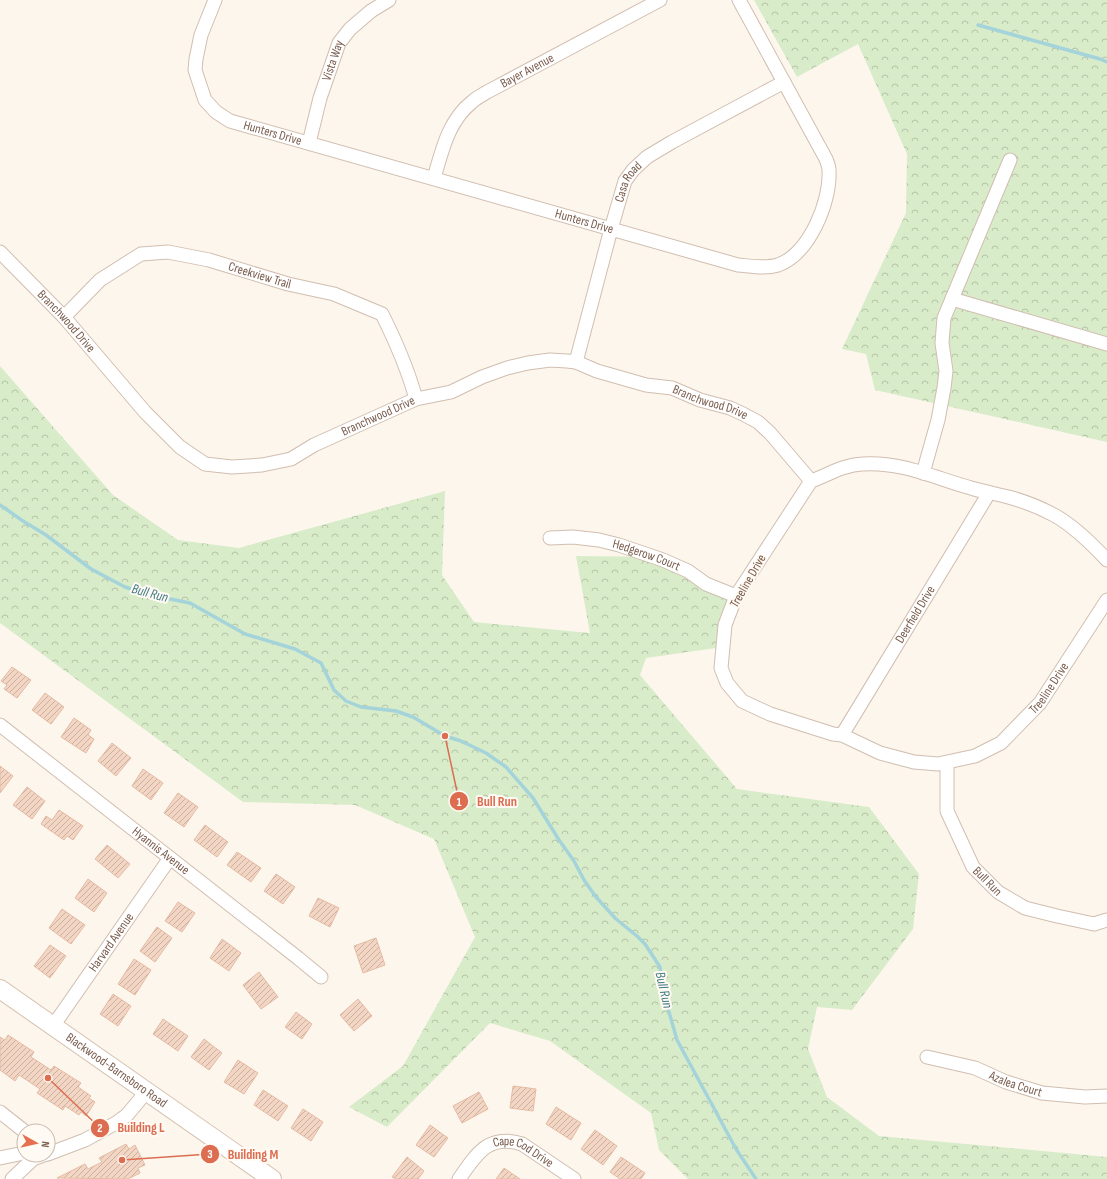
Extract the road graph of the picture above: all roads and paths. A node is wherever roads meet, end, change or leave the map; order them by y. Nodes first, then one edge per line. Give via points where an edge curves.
1 (215, 0) edge
2 (389, 0) edge
3 (660, 0) edge
4 (739, 0) edge
5 (784, 82) junction
6 (309, 143) junction
7 (1010, 160) dead end
8 (434, 178) junction
9 (611, 229) junction
10 (0, 252) edge
11 (952, 299) junction
12 (64, 317) junction
13 (1107, 344) edge
14 (576, 362) junction
15 (416, 399) junction
16 (923, 473) junction
17 (811, 481) junction
18 (989, 493) junction
19 (550, 538) dead end
20 (1107, 560) edge
21 (736, 596) junction
22 (1107, 600) edge
23 (0, 725) edge
24 (842, 735) junction
25 (947, 762) junction
26 (170, 858) junction
27 (1107, 920) edge
28 (321, 977) dead end
29 (0, 989) edge
30 (53, 1026) junction
31 (927, 1057) dead end
32 (147, 1091) junction
33 (1107, 1096) edge
34 (0, 1112) edge
35 (16, 1125) edge
36 (56, 1151) edge
37 (16, 1157) edge
38 (0, 1158) edge
39 (27, 1163) edge
40 (12, 1179) edge
41 (272, 1179) edge
42 (459, 1179) edge
43 (574, 1179) edge

1 - 6 street, Hunters Drive via 201,35 196,59 195,70 205,100 216,112 230,121
2 - 6 street, Vista Way via 350,29 339,43 320,98
3 - 8 street, Bayer Avenue via 472,102 454,121
4 - 5 street, Hunters Drive
5 - 9 street, Casa Road via 647,157 625,180
5 - 9 street, Hunters Drive via 829,169 829,188 819,217 805,244 790,258 777,265 764,267 738,265
6 - 8 street, Hunters Drive
7 - 11 street
8 - 9 street, Hunters Drive
9 - 14 street, Casa Road
10 - 12 street, Branchwood Drive
11 - 13 street
11 - 16 street via 944,318 944,388
12 - 15 street, Branchwood Drive via 145,412 180,446 205,464 232,467 262,465 291,459 314,445
12 - 15 street, Creekview Trail via 100,280 141,254 168,252 209,260 288,284 334,294 382,314 398,346
14 - 15 street, Branchwood Drive via 550,360 528,363 482,377 450,392
14 - 17 street, Branchwood Drive via 646,385 672,388 743,414 758,422 770,433
16 - 17 street via 888,464 862,464 846,466
16 - 18 street
17 - 21 street, Treeline Drive
18 - 20 street via 1011,498 1054,516 1076,530
18 - 24 street, Deerfield Drive
19 - 21 street, Hedgerow Court via 573,536 619,545 663,560 706,584
21 - 24 street, Treeline Drive via 725,625 723,642 721,668 727,683 742,701 770,714
22 - 25 street, Treeline Drive via 1040,703 1016,729 1001,743 975,756
23 - 26 street, Hyannis Avenue
24 - 25 street, Treeline Drive via 880,753 914,762
25 - 27 street, Bull Run via 947,811 973,867 998,892 1025,908 1094,924
26 - 28 street, Hyannis Avenue
26 - 30 street, Harvard Avenue
29 - 30 main road, Blackwood-Barnsboro Road
30 - 32 main road, Blackwood-Barnsboro Road
31 - 33 street, Azalea Court via 975,1068 1006,1082 1042,1093 1085,1097
32 - 36 street via 127,1115 116,1123
32 - 41 main road, Blackwood-Barnsboro Road
34 - 35 street
37 - 38 street
39 - 40 street
42 - 43 street, Cape Cod Drive via 485,1147 497,1142 512,1141 530,1148

